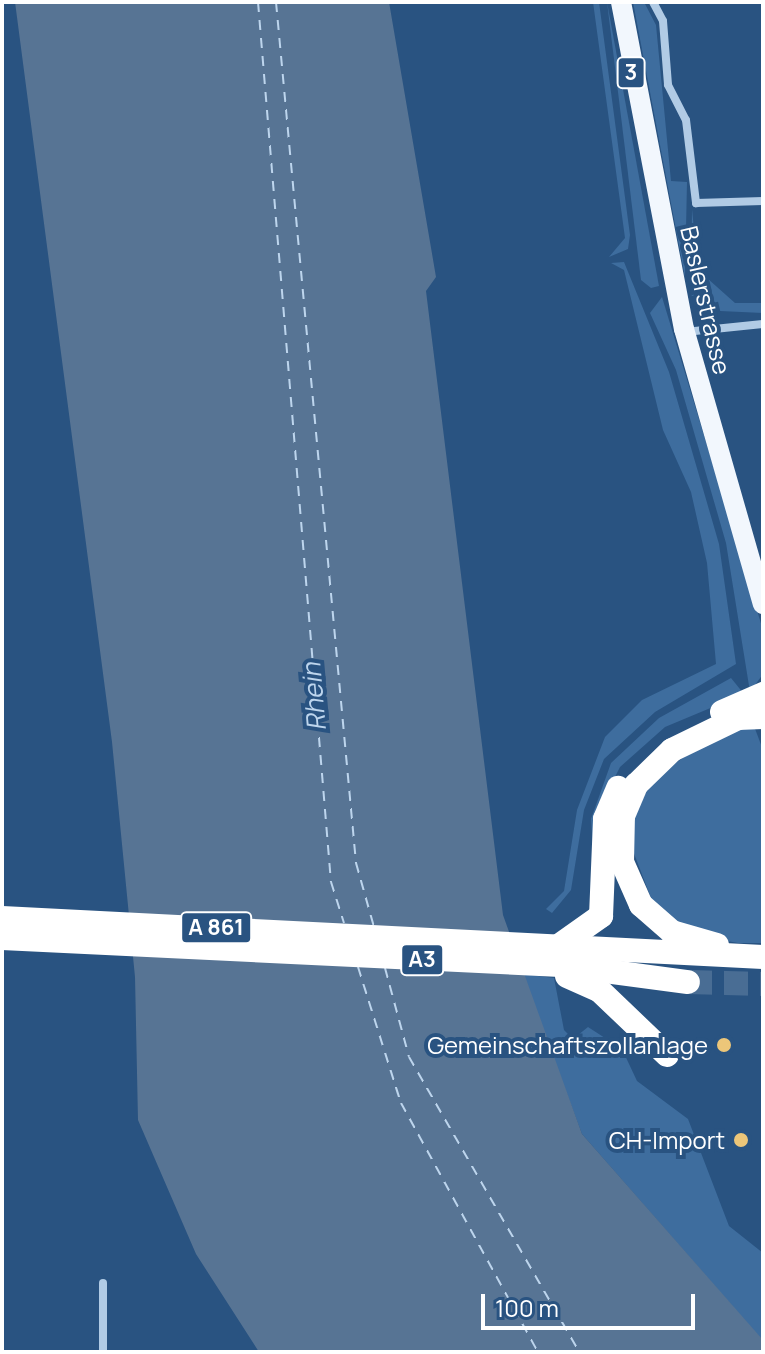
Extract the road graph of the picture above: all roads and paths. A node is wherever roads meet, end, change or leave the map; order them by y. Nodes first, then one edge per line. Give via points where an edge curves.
1 (621, 2) edge
2 (653, 2) edge
3 (763, 201) edge
4 (763, 324) edge
5 (685, 332) junction
6 (763, 604) edge
7 (763, 694) edge
8 (763, 717) edge
9 (2, 906) edge
10 (2, 918) edge
11 (56, 920) junction
12 (101, 932) junction
13 (2, 938) edge
14 (334, 944) junction
15 (763, 949) edge
16 (763, 957) edge
17 (560, 963) junction
18 (688, 982) tunnel mouth
19 (667, 1055) dead end
20 (103, 1283) dead end
21 (103, 1352) edge

1 - 5 main road, Baslerstrasse / 3
2 - 3 street via 663,21 668,85 686,120 696,203
4 - 5 street
5 - 6 main road, Baslerstrasse / 3
7 - 17 highway via 678,728 631,768 605,819 601,916
8 - 15 highway via 692,737 659,760 631,793 621,835 632,890 662,925 702,944
9 - 11 highway
10 - 11 highway, A 861
11 - 12 highway, A 861
12 - 13 highway, A 861
12 - 14 highway, A 861
14 - 17 highway, A3
14 - 17 highway, A3 via 509,964
16 - 17 highway, A3
17 - 18 highway, A3
17 - 19 highway via 599,990
20 - 21 street

